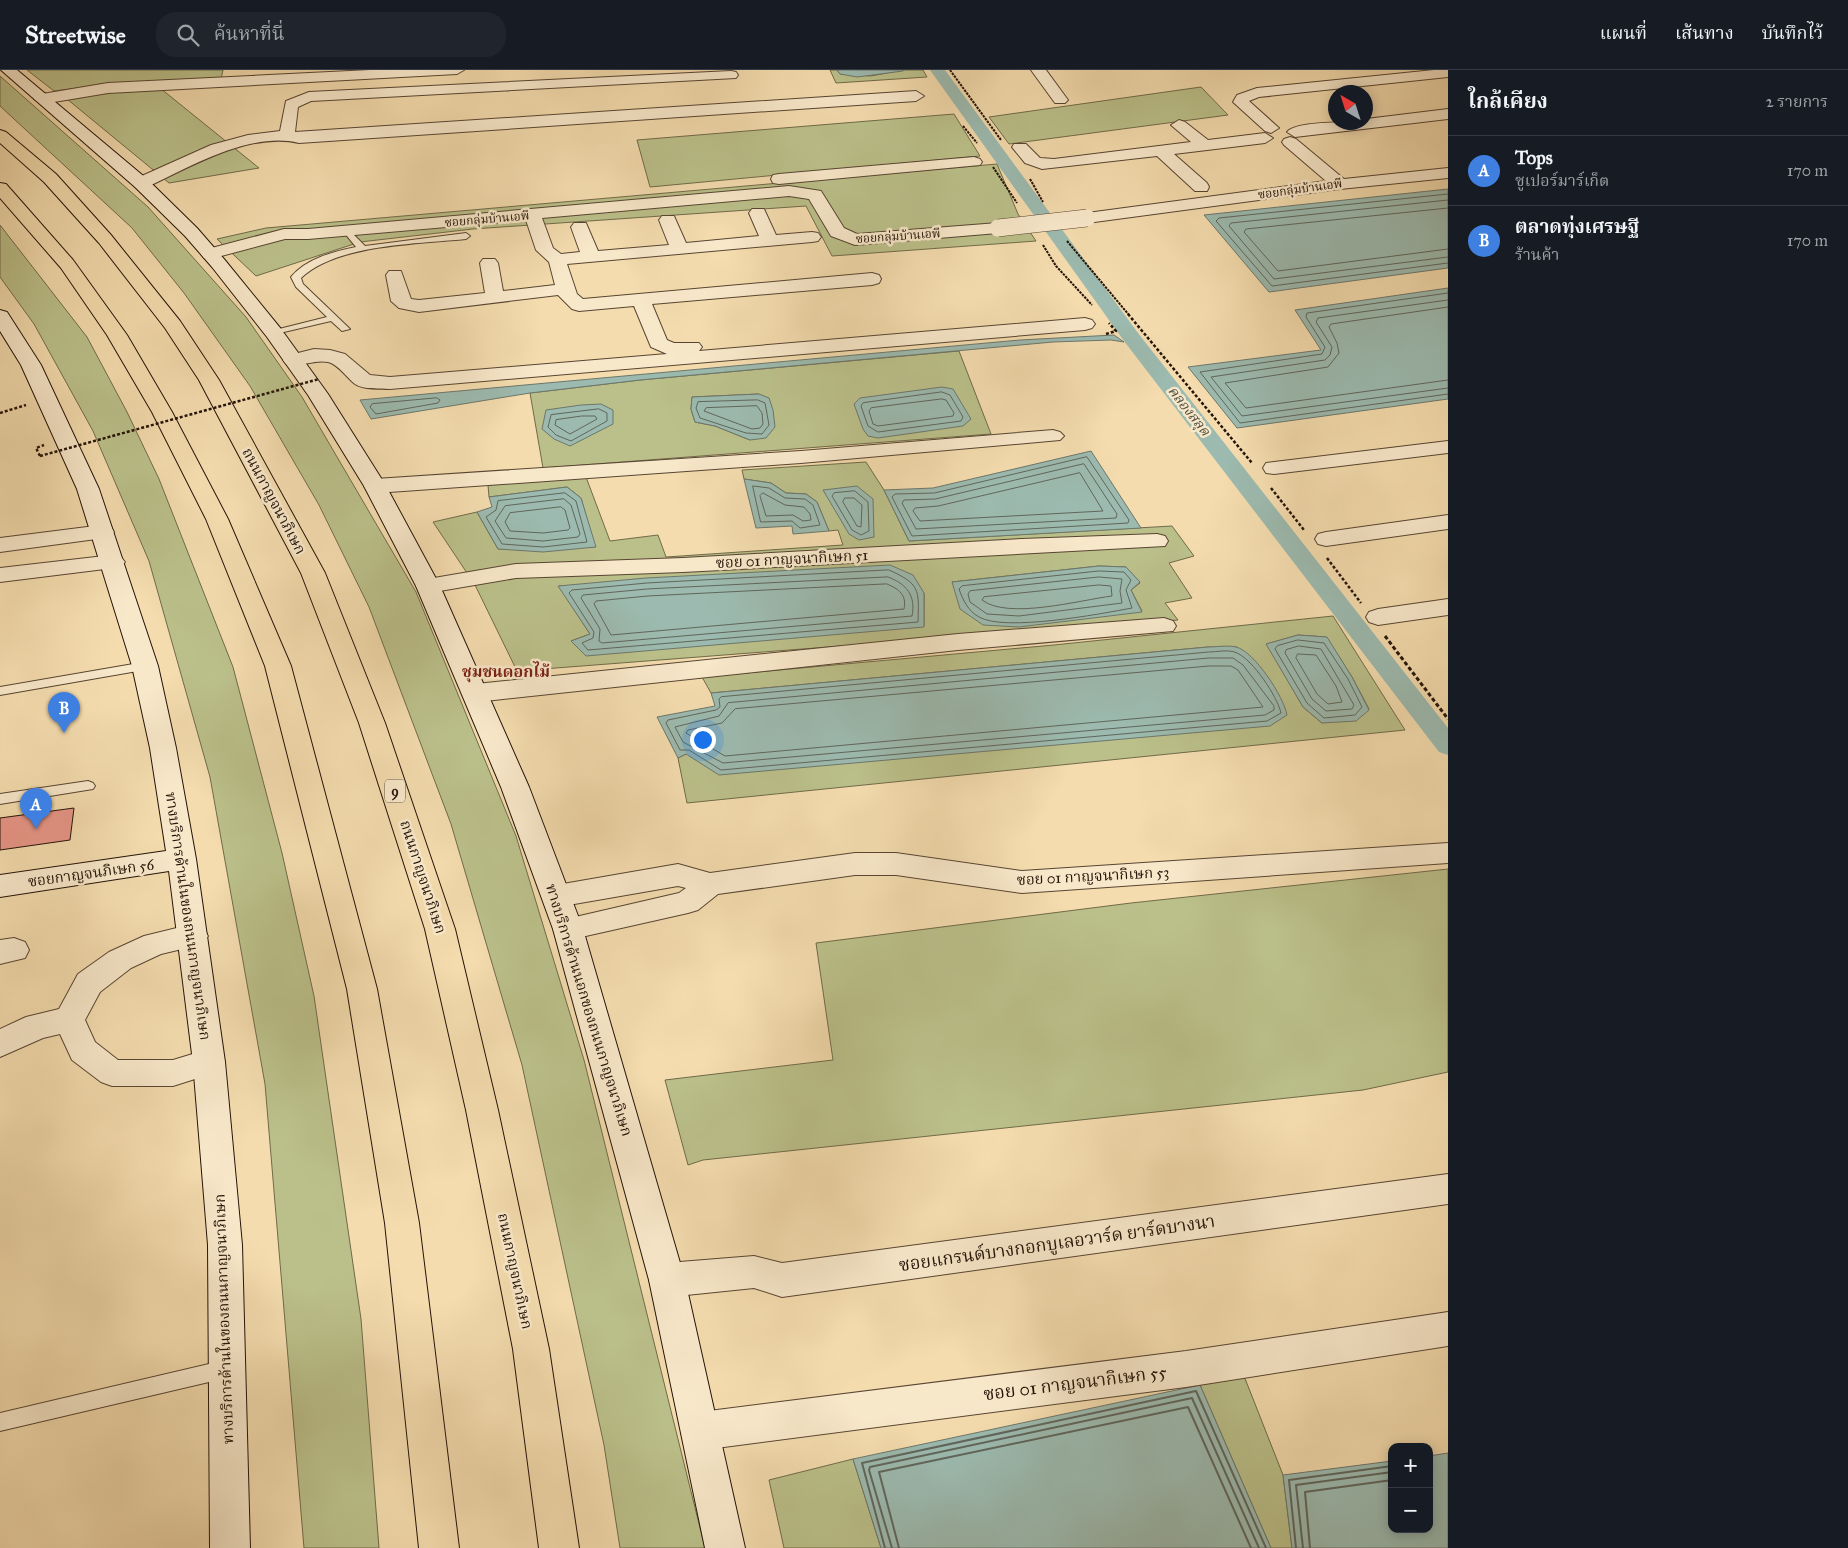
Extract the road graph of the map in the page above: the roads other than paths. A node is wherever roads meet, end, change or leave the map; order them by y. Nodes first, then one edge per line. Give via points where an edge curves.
1 (8, 70) edge
2 (457, 70) edge
3 (1038, 70) edge
4 (730, 72) edge
5 (1412, 73) edge
6 (1448, 73) edge
7 (1440, 92) dead end
8 (916, 96) dead end
9 (42, 99) junction
10 (1060, 100) dead end
11 (745, 108) junction
12 (1448, 114) edge
13 (1179, 125) dead end
14 (1268, 133) junction
15 (0, 135) edge
16 (286, 135) junction
17 (1292, 137) junction
18 (1106, 142) dead end
19 (1012, 146) road end
20 (1204, 146) junction
21 (1161, 151) junction
22 (1120, 156) junction
23 (1448, 157) edge
24 (974, 162) dead end
25 (1360, 168) dead end
26 (1448, 173) edge
27 (1300, 175) dead end
28 (141, 183) junction
29 (1340, 184) junction
30 (1201, 187) junction
31 (0, 188) edge
32 (1124, 196) dead end
33 (758, 213) dead end
34 (533, 216) junction
35 (668, 220) dead end
36 (580, 227) dead end
37 (243, 228) dead end
38 (347, 231) junction
39 (466, 236) dead end
40 (812, 237) dead end
41 (770, 241) junction
42 (210, 247) junction
43 (363, 249) junction
44 (680, 249) junction
45 (591, 257) junction
46 (557, 260) junction
47 (489, 263) dead end
48 (395, 276) dead end
49 (872, 279) dead end
50 (566, 289) junction
51 (495, 297) junction
52 (641, 300) junction
53 (0, 316) edge
54 (334, 318) junction
55 (1085, 324) dead end
56 (900, 327) dead end
57 (345, 329) dead end
58 (274, 333) junction
59 (293, 360) junction
60 (1052, 436) dead end
61 (1448, 447) edge
62 (1265, 473) road end
63 (374, 486) junction
64 (1448, 522) edge
65 (103, 532) junction
66 (1157, 541) dead end
67 (1319, 543) road end
68 (0, 545) edge
69 (113, 562) junction
70 (0, 576) edge
71 (428, 586) junction
72 (1448, 607) edge
73 (1374, 619) road end
74 (1164, 626) dead end
75 (145, 666) junction
76 (0, 691) edge
77 (476, 693) junction
78 (88, 786) dead end
79 (0, 799) edge
80 (1448, 853) edge
81 (182, 859) junction
82 (710, 884) junction
83 (0, 886) edge
84 (556, 896) junction
85 (568, 929) junction
86 (193, 936) junction
87 (69, 1020) junction
88 (0, 1044) edge
89 (209, 1062) junction
90 (1448, 1190) edge
91 (667, 1280) junction
92 (1448, 1329) edge
93 (226, 1368) junction
94 (0, 1422) edge
95 (701, 1431) junction
96 (230, 1548) edge
97 (439, 1548) edge
98 (559, 1548) edge
99 (725, 1548) edge

1 - 9 street, ทางบริการด้านนอกของถนนกาญจนาภิเษก
2 - 9 street via 108,88
3 - 10 street
4 - 11 street
4 - 16 street via 309,97 291,104
5 - 6 street
5 - 7 street
5 - 14 street via 1257,93 1242,98 1241,102
8 - 11 street
9 - 28 street, ทางบริการด้านนอกของถนนกาญจนาภิเษก
11 - 16 street via 298,138
12 - 17 street
13 - 20 street
14 - 17 street via 1285,129
14 - 20 street
15 - 98 highway, ถนนกาญจนาภิเษก / 9 via 62,192 105,239 173,325 209,380 313,573 372,723 440,929 482,1110 531,1349
16 - 28 street via 217,148
17 - 29 street
18 - 22 street
19 - 22 street via 1038,164
20 - 21 street
21 - 22 street
21 - 30 street
23 - 25 street
24 - 37 street
26 - 29 street, ซอยกลุ่มบ้านเอพี
27 - 30 street
28 - 42 street, ทางบริการด้านนอกของถนนกาญจนาภิเษก
29 - 34 street, ซอยกลุ่มบ้านเอพี, bridge via 1087,218 855,240 837,232 814,195 794,191
30 - 32 street
31 - 97 highway via 67,264 117,334 217,519 278,666 362,989 402,1223
33 - 41 street
34 - 38 street, ซอยกลุ่มบ้านเอพี
34 - 46 street via 545,250
35 - 44 street
36 - 45 street
38 - 42 street, ซอยกลุ่มบ้านเอพี via 308,234 293,242
38 - 43 lane
39 - 43 lane
40 - 41 street
41 - 44 street
42 - 58 street, ทางบริการด้านนอกของถนนกาญจนาภิเษก
43 - 54 lane via 318,261 302,269 296,277 299,285
44 - 45 street
45 - 46 street
46 - 50 street
47 - 51 street
48 - 51 street via 400,301 406,304 419,306
49 - 52 street
50 - 51 street
50 - 52 street via 573,302 579,305
52 - 56 street via 658,342 671,349
53 - 65 street, ทางบริการด้านในของถนนกาญจนาภิเษก via 48,398
54 - 57 lane
54 - 58 lane
55 - 59 street via 390,384 364,381 338,358 330,356 314,355
58 - 59 street, ทางบริการด้านนอกของถนนกาญจนาภิเษก
59 - 63 street, ทางบริการด้านนอกของถนนกาญจนาภิเษก via 318,394
60 - 63 street via 791,458
61 - 62 street
63 - 71 street, ทางบริการด้านนอกของถนนกาญจนาภิเษก
64 - 67 street
65 - 68 street
65 - 69 street, ทางบริการด้านในของถนนกาญจนาภิเษก
66 - 71 street, ซอย 01 กาญจนากิเษก 51 via 516,571
69 - 70 street
69 - 75 street, ทางบริการด้านในของถนนกาญจนาภิเษก
71 - 77 street, ทางบริการด้านนอกของถนนกาญจนาภิเษก
72 - 73 street
74 - 77 street via 958,642
75 - 76 lane
75 - 81 street, ทางบริการด้านในของถนนกาญจนาภิเษก
77 - 84 street, ทางบริการด้านนอกของถนนกาญจนาภิเษก
78 - 79 lane
80 - 82 street, ซอย 01 กาญจนากิเษก 53 via 1022,882 896,864 855,864
81 - 83 street, ซอยกาญจนภิเษก 56
81 - 86 street, ทางบริการด้านในของถนนกาญจนาภิเษก
82 - 84 street, ซอย 01 กาญจนากิเษก 53 via 678,875
82 - 85 street via 688,902
84 - 85 street, ทางบริการด้านนอกของถนนกาญจนาภิเษก
85 - 91 street, ทางบริการด้านนอกของถนนกาญจนาภิเษก
86 - 87 street via 155,944 120,960 89,983
86 - 89 street, ทางบริการด้านในของถนนกาญจนาภิเษก
87 - 88 street via 37,1026
87 - 89 street via 83,1051 112,1073 173,1073
89 - 93 street, ทางบริการด้านในของถนนกาญจนาภิเษก via 225,1244
90 - 91 street, ซอยแกรนด์บางกอกบูเลอวาร์ด ยาร์ดบางนา via 782,1280 754,1272
91 - 95 street, ทางบริการด้านนอกของถนนกาญจนาภิเษก
92 - 95 street, ซอย 01 กาญจนากิเษก 55 via 1186,1369
93 - 94 lane
93 - 96 street, ทางบริการด้านในของถนนกาญจนาภิเษก
95 - 99 street, ทางบริการด้านนอกของถนนกาญจนาภิเษก

